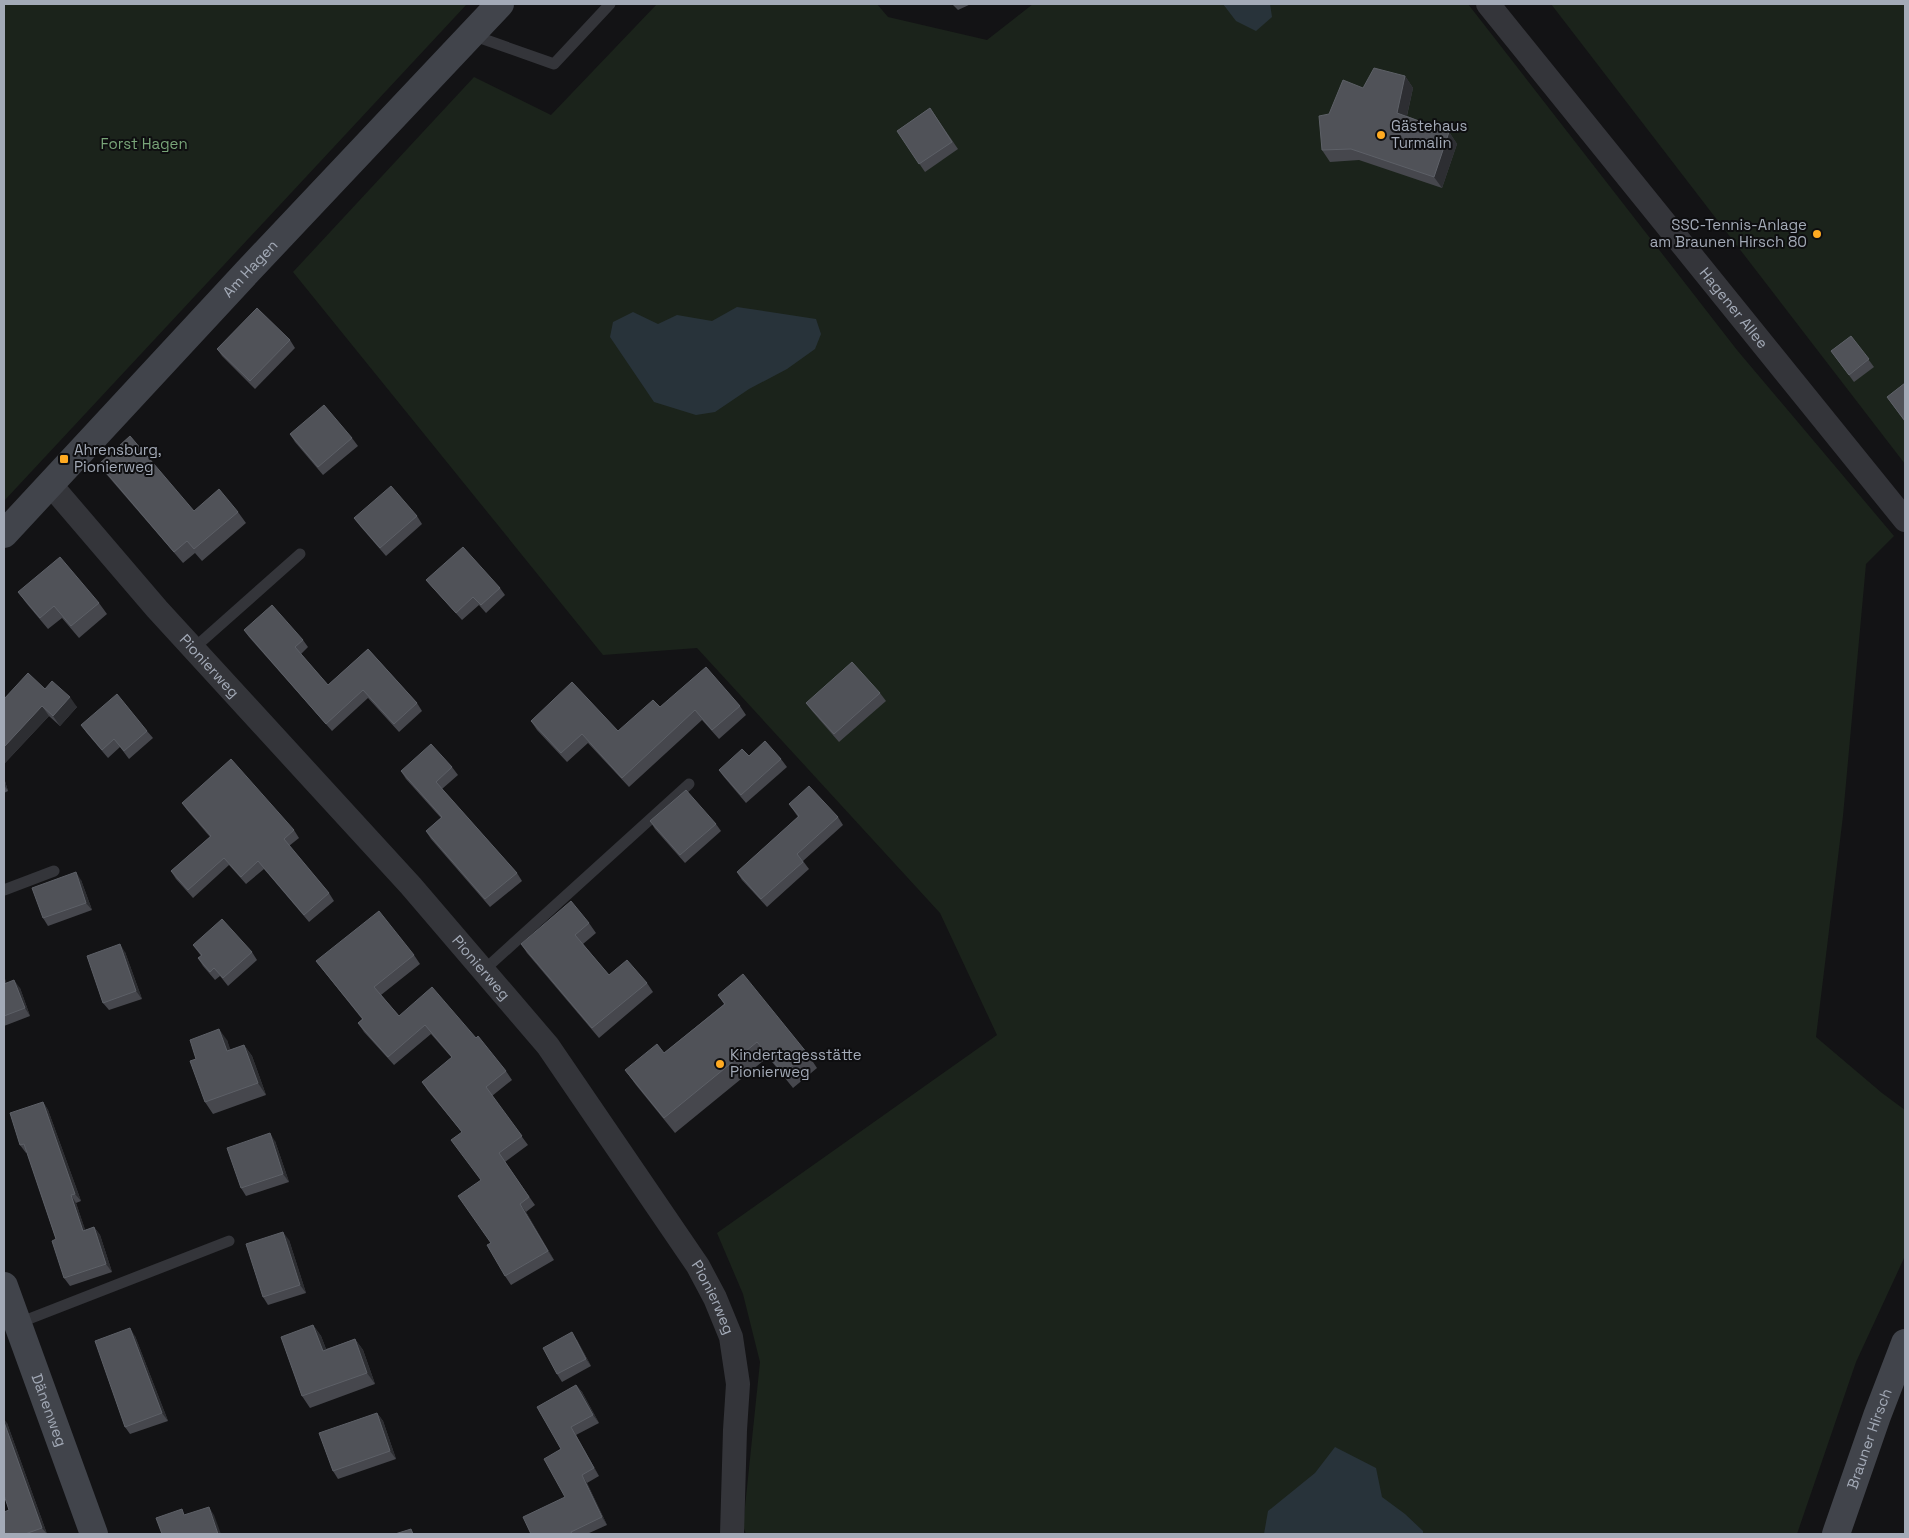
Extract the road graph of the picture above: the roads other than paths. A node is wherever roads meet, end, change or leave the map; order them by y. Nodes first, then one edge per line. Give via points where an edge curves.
1 (500, 4) edge
2 (610, 4) edge
3 (1488, 4) edge
4 (471, 35) junction
5 (50, 484) junction
6 (1905, 520) edge
7 (4, 534) edge
8 (300, 554) dead end
9 (193, 649) junction
10 (689, 784) dead end
11 (54, 871) dead end
12 (4, 890) edge
13 (484, 970) junction
14 (228, 1241) dead end
15 (4, 1286) edge
16 (16, 1324) junction
17 (1905, 1343) edge
18 (94, 1534) edge
19 (732, 1534) edge
20 (1836, 1534) edge

1 - 4 street, Am Hagen
2 - 4 lane via 554,64
3 - 6 street, Hagener Allee
4 - 5 street, Am Hagen
5 - 7 street, Am Hagen
5 - 9 street, Pionierweg
8 - 9 lane
9 - 13 street, Pionierweg
10 - 13 lane
11 - 12 lane
13 - 19 street, Pionierweg via 548,1046 698,1266 715,1298 731,1337 738,1384
14 - 16 lane
15 - 16 street, Dänenweg
16 - 18 street, Dänenweg
17 - 20 street, Brauner Hirsch

